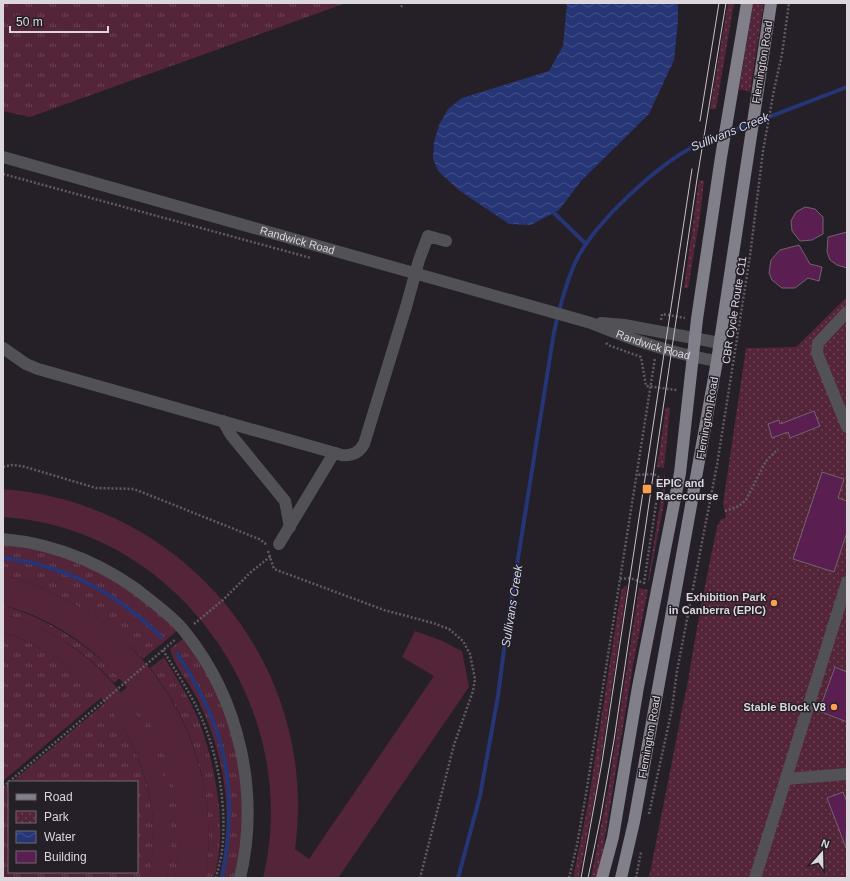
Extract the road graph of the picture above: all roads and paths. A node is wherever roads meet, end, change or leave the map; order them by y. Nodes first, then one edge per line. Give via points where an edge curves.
1 (404, 3) edge
2 (747, 3) edge
3 (771, 3) edge
4 (789, 3) edge
5 (401, 7) dead end
6 (3, 157) edge
7 (3, 174) edge
8 (446, 241) dead end
9 (312, 258) dead end
10 (415, 273) junction
11 (847, 312) edge
12 (697, 319) junction
13 (592, 322) junction
14 (723, 323) junction
15 (739, 325) junction
16 (659, 332) junction
17 (694, 339) junction
18 (720, 343) junction
19 (657, 346) junction
20 (3, 348) edge
21 (693, 357) junction
22 (717, 361) junction
23 (223, 421) junction
24 (847, 426) edge
25 (778, 449) dead end
26 (334, 453) junction
27 (3, 466) edge
28 (636, 475) junction
29 (725, 512) dead end
30 (290, 527) junction
31 (3, 539) edge
32 (279, 544) joint
33 (270, 557) junction
34 (620, 579) junction
35 (847, 582) edge
36 (185, 632) junction
37 (163, 650) junction
38 (638, 687) junction
39 (656, 693) junction
40 (847, 774) edge
41 (786, 779) junction
42 (10, 781) edge
43 (649, 817) dead end
44 (642, 847) dead end
45 (216, 878) edge
46 (240, 878) edge
47 (420, 878) edge
48 (569, 878) edge
49 (602, 878) edge
50 (621, 878) edge
51 (636, 878) edge
52 (755, 878) edge

1 - 5 path
2 - 12 main road, Flemington Road via 728,110
3 - 14 main road, Flemington Road
4 - 15 path, CBR Cycle Route C11 via 763,151
6 - 10 street, Randwick Road
7 - 9 path
8 - 10 street via 428,236
10 - 13 street, Randwick Road
10 - 26 street via 364,444 358,452 351,455
11 - 24 street via 818,342 818,353
12 - 16 path via 662,314
12 - 17 main road, Flemington Road
13 - 16 street, Randwick Road
13 - 19 street, Randwick Road via 621,336
14 - 15 path
14 - 18 main road, Flemington Road
15 - 43 path, CBR Cycle Route C11 via 718,458 672,709
16 - 17 street, Randwick Road
17 - 18 street, Randwick Road
17 - 21 main road, Flemington Road
18 - 22 main road, Flemington Road
19 - 21 street, Randwick Road
19 - 28 path
20 - 23 street via 38,369
21 - 22 street, Randwick Road
21 - 38 main road, Flemington Road via 680,473
22 - 39 main road, Flemington Road
23 - 26 street
23 - 30 street via 231,435 285,502
25 - 29 path via 766,461 746,500
26 - 30 street
27 - 33 path via 22,466 96,488 134,489 265,542
28 - 34 path
28 - 34 path via 646,473 660,478 644,583 630,578
30 - 32 street
31 - 36 street via 34,543 64,552 114,574 141,592
32 - 33 path
33 - 36 path
33 - 47 path via 274,569 384,610 449,629 463,641 470,654 473,691 454,745
34 - 48 path via 587,788
35 - 41 street
36 - 37 path
36 - 46 street via 217,680 240,745 248,801 247,832
37 - 42 path
37 - 45 path via 202,718 214,753 220,782 223,823 222,851
38 - 39 main road
38 - 49 main road, Flemington Road via 613,837
39 - 50 main road, Flemington Road via 634,822
40 - 41 street
41 - 52 street
44 - 51 path

